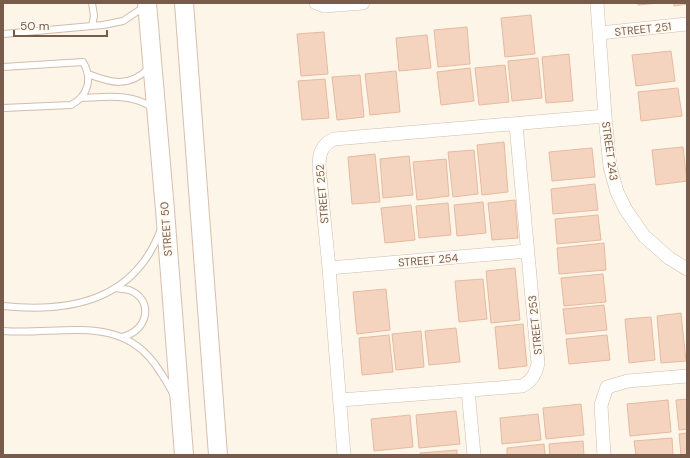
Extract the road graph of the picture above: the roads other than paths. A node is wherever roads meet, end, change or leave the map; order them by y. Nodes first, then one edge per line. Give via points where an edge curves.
1 (92, 3) edge
2 (184, 3) edge
3 (316, 3) edge
4 (363, 3) edge
5 (597, 3) edge
6 (147, 4) edge
7 (687, 24) edge
8 (92, 26) junction
9 (687, 30) edge
10 (600, 33) junction
11 (3, 34) edge
12 (152, 64) junction
13 (3, 68) edge
14 (88, 74) junction
15 (82, 98) junction
16 (3, 108) edge
17 (156, 110) junction
18 (605, 116) junction
19 (516, 124) junction
20 (165, 210) junction
21 (527, 252) junction
22 (329, 268) junction
23 (687, 269) edge
24 (116, 288) junction
25 (3, 306) edge
26 (3, 331) edge
27 (122, 337) junction
28 (687, 376) edge
29 (468, 390) junction
30 (340, 400) junction
31 (181, 416) junction
32 (184, 455) edge
33 (218, 455) edge
34 (344, 455) edge
35 (474, 455) edge
36 (604, 455) edge

1 - 8 lane
2 - 33 main road
3 - 4 street via 324,6
5 - 10 street, STREET 243
6 - 8 lane via 123,21
6 - 12 main road, STREET 50
7 - 9 street
7 - 10 street, STREET 251
8 - 11 lane
10 - 18 street, STREET 243
12 - 14 lane via 137,78 123,82 108,81
12 - 17 main road, STREET 50
13 - 14 lane via 83,62
14 - 15 lane via 88,86
15 - 16 lane via 71,105
15 - 17 lane via 120,96 138,99
17 - 20 main road, STREET 50
18 - 19 street, STREET 252
18 - 23 street, STREET 243 via 610,167 617,192 626,210 644,236 669,258
19 - 21 street, STREET 253
19 - 22 street, STREET 252 via 334,139 327,143 319,156 319,167
20 - 24 lane via 157,240 149,254 140,267
20 - 31 main road, STREET 50
21 - 22 street, STREET 254
21 - 29 street, STREET 253 via 538,363 536,371 529,382 522,386
22 - 30 street, STREET 252
24 - 25 lane via 88,302 72,305 33,308
24 - 27 lane via 133,292 145,307 145,319 141,326 129,336
26 - 27 lane via 22,333 86,329 111,332
27 - 31 lane via 145,351 154,362 170,388
28 - 36 street via 628,381 607,387 601,405
29 - 30 street, STREET 253
29 - 35 street
30 - 34 street, STREET 252
31 - 32 main road, STREET 50

